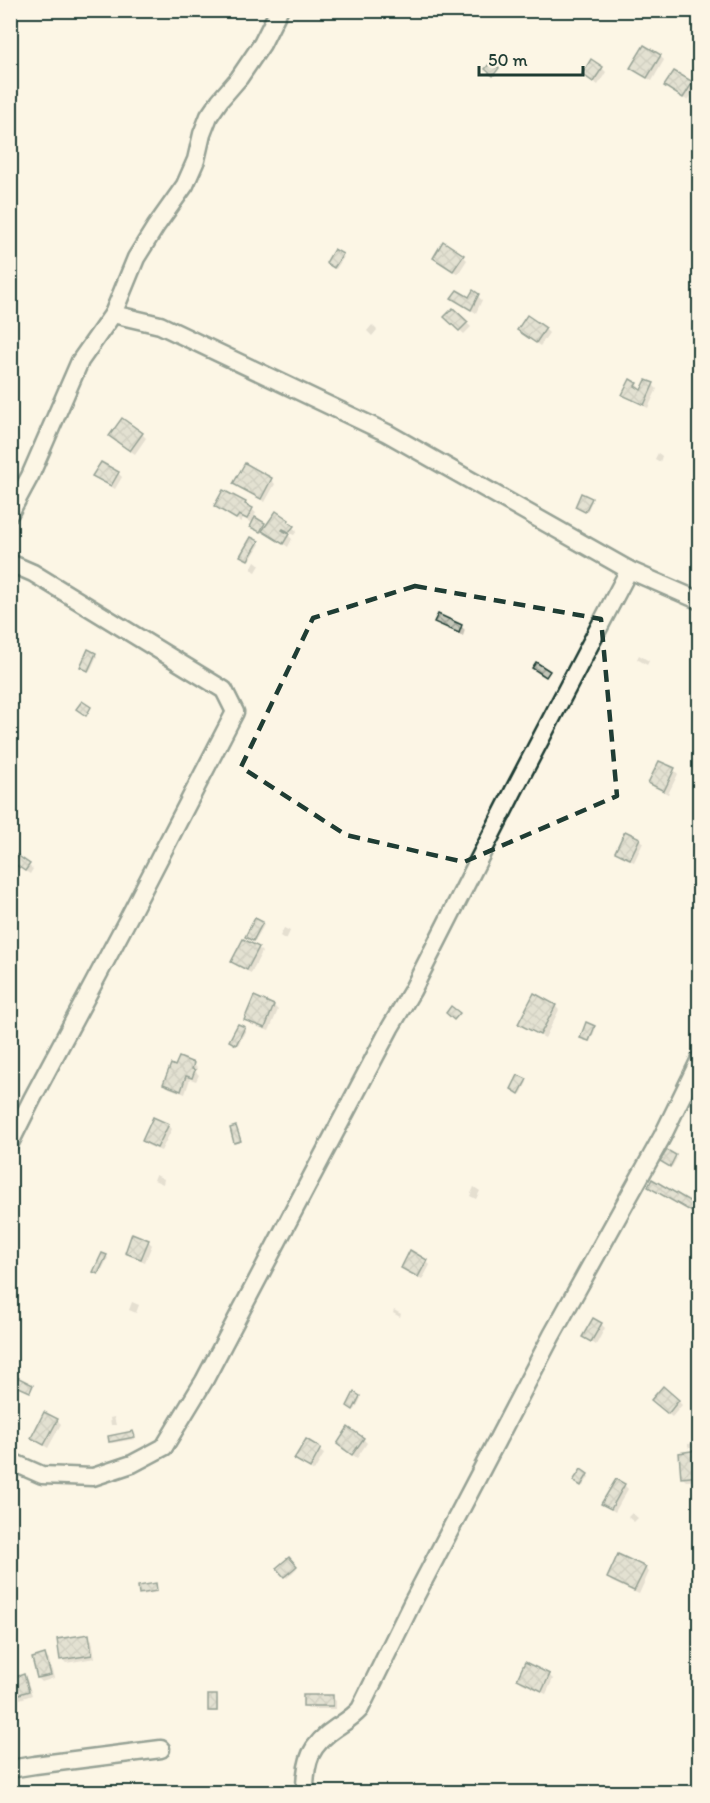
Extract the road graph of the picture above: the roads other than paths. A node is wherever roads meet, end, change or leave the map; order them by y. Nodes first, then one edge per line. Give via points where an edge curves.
1 (279, 10) edge
2 (113, 314) junction
3 (10, 513) edge
4 (10, 563) edge
5 (629, 570) junction
6 (699, 601) edge
7 (699, 1059) edge
8 (10, 1143) edge
9 (10, 1461) edge
10 (161, 1749) dead end
11 (10, 1769) edge
12 (305, 1792) edge

1 - 2 street via 262,44 210,116 185,185 136,258
2 - 3 street via 80,361
2 - 5 street via 160,326 387,433
4 - 8 street via 33,573 224,690 236,712
5 - 6 street
5 - 9 street via 412,991 204,1381 164,1447 132,1464 93,1477 42,1475
7 - 12 street via 662,1137 536,1366 360,1709 316,1744 310,1756
10 - 11 street

